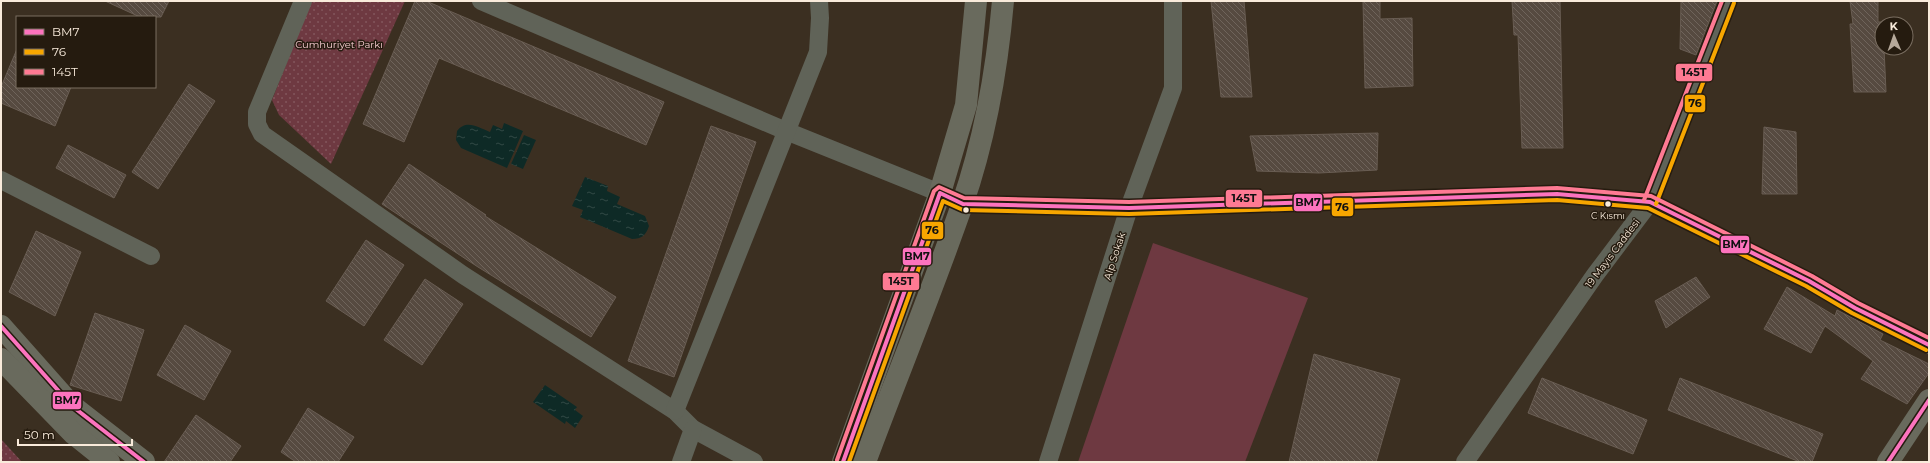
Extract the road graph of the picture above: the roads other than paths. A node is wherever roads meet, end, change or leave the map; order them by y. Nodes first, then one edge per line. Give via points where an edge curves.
1 (303, 1) edge
2 (481, 1) edge
3 (819, 1) edge
4 (976, 1) edge
5 (1003, 1) edge
6 (1173, 1) edge
7 (1728, 1) edge
8 (786, 131) junction
9 (1, 180) edge
10 (940, 193) junction
11 (1650, 202) junction
12 (962, 204) junction
13 (1129, 208) junction
14 (151, 256) dead end
15 (1, 326) edge
16 (1929, 345) edge
17 (1, 359) edge
18 (1929, 400) edge
19 (675, 411) junction
20 (693, 429) junction
21 (109, 462) edge
22 (144, 462) edge
23 (681, 462) edge
24 (754, 462) edge
25 (843, 462) edge
26 (865, 462) edge
27 (1048, 462) edge
28 (1464, 462) edge
29 (1888, 462) edge

1 - 19 street via 257,112 257,124 262,134 463,275
2 - 8 street
3 - 8 street via 818,52
4 - 10 main road via 966,105
5 - 12 main road via 999,47 985,121
6 - 13 street, Alp Sokak via 1173,88
7 - 11 street, 19 Mayıs Caddesi
8 - 10 street
8 - 19 street
9 - 14 street
10 - 12 main road
10 - 25 main road
11 - 13 street via 1557,194
11 - 16 street via 1809,281 1855,308
11 - 28 street, 19 Mayıs Caddesi via 1594,275
12 - 13 street
12 - 26 main road
13 - 27 street, Alp Sokak
15 - 22 main road via 72,406
17 - 21 main road via 74,434
18 - 29 main road
19 - 20 street
20 - 23 street
20 - 24 street

